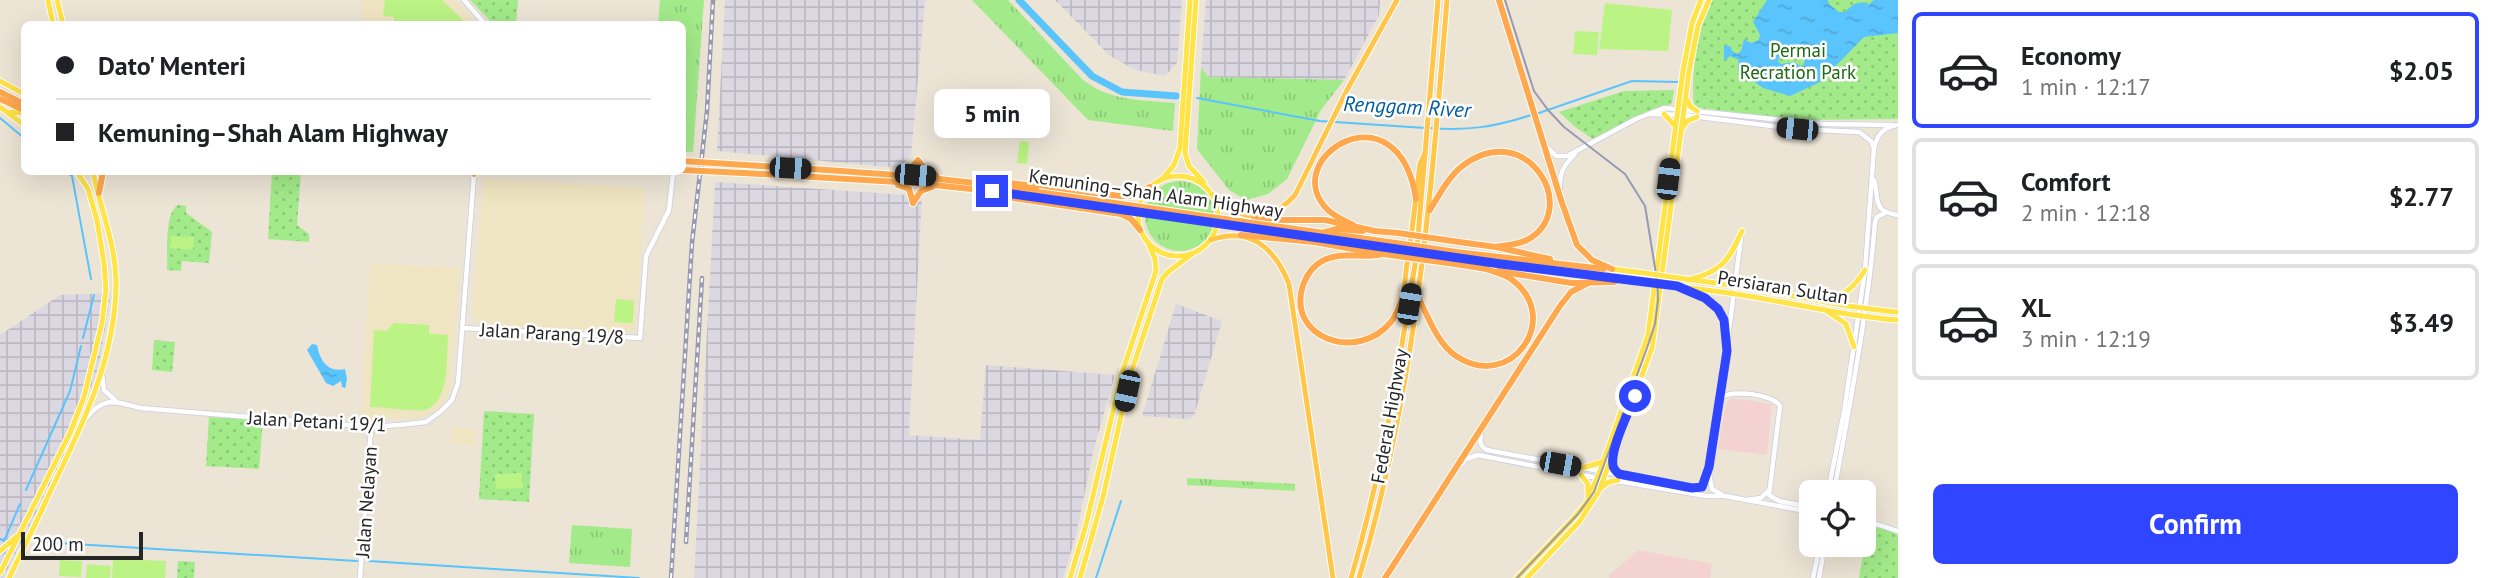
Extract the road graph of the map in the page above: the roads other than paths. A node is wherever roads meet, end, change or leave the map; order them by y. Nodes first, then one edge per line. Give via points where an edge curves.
1 (48, 0) edge
2 (57, 0) edge
3 (464, 0) edge
4 (1189, 0) edge
5 (1196, 0) edge
6 (1397, 0) edge
7 (1438, 0) edge
8 (1447, 0) edge
9 (1499, 0) edge
10 (1701, 0) edge
11 (1709, 0) edge
12 (52, 21) edge
13 (62, 21) edge
14 (482, 21) edge
15 (1686, 71) junction
16 (3, 83) edge
17 (21, 87) edge
18 (0, 92) edge
19 (21, 94) edge
20 (1684, 94) junction
21 (0, 99) edge
22 (21, 102) edge
23 (3, 109) edge
24 (21, 110) edge
25 (21, 112) edge
26 (1681, 112) junction
27 (1650, 114) junction
28 (1664, 114) junction
29 (1697, 114) junction
30 (1750, 121) junction
31 (21, 123) edge
32 (1897, 125) edge
33 (1675, 126) junction
34 (1682, 130) junction
35 (1544, 144) junction
36 (1427, 148) junction
37 (1874, 148) junction
38 (1578, 151) junction
39 (686, 162) edge
40 (744, 169) junction
41 (686, 170) edge
42 (79, 175) edge
43 (94, 175) edge
44 (102, 175) edge
45 (474, 175) edge
46 (673, 175) edge
47 (885, 177) junction
48 (946, 178) junction
49 (1162, 178) junction
50 (1873, 179) junction
51 (967, 180) junction
52 (1204, 182) junction
53 (941, 186) junction
54 (1150, 187) junction
55 (970, 189) junction
56 (99, 193) junction
57 (1038, 194) junction
58 (1214, 194) junction
59 (1416, 199) junction
60 (1561, 200) junction
61 (1430, 210) junction
62 (1885, 213) junction
63 (1898, 215) edge
64 (1254, 217) junction
65 (1353, 225) junction
66 (1281, 229) junction
67 (1140, 230) junction
68 (1375, 231) junction
69 (1742, 231) joint
70 (1324, 233) junction
71 (1296, 234) junction
72 (1241, 235) junction
73 (1211, 240) junction
74 (1148, 243) junction
75 (1314, 243) junction
76 (1396, 246) junction
77 (1496, 247) junction
78 (1192, 254) junction
79 (1383, 254) junction
80 (1456, 258) junction
81 (1568, 265) junction
82 (1486, 269) junction
83 (1612, 270) junction
84 (1865, 270) junction
85 (1620, 279) junction
86 (1688, 280) junction
87 (1588, 283) junction
88 (1677, 286) junction
89 (1404, 292) junction
90 (1418, 297) junction
91 (1824, 301) junction
92 (1823, 310) junction
93 (1898, 312) edge
94 (1898, 320) edge
95 (1405, 325) junction
96 (463, 328) junction
97 (1854, 347) junction
98 (1727, 351) junction
99 (102, 366) junction
100 (1720, 399) junction
101 (116, 401) junction
102 (81, 426) junction
103 (371, 427) junction
104 (1481, 432) junction
105 (1482, 447) junction
106 (1616, 449) junction
107 (1478, 455) junction
108 (1604, 460) junction
109 (1709, 467) junction
110 (1582, 472) junction
111 (1453, 475) junction
112 (1602, 475) junction
113 (1618, 477) junction
114 (1830, 480) edge
115 (1836, 480) edge
116 (1600, 489) junction
117 (1769, 489) junction
118 (1725, 496) junction
119 (1588, 499) junction
120 (47, 500) junction
121 (1743, 500) junction
122 (34, 502) junction
123 (1799, 506) edge
124 (1799, 510) edge
125 (40, 513) junction
126 (1876, 524) edge
127 (1898, 531) edge
128 (20, 532) junction
129 (0, 551) edge
130 (1819, 557) edge
131 (1821, 557) edge
132 (19, 558) junction
133 (4, 563) edge
134 (0, 573) edge
135 (9, 577) edge
136 (360, 578) edge
137 (1070, 578) edge
138 (1080, 578) edge
139 (1333, 578) edge
140 (1350, 578) edge
141 (1359, 578) edge
142 (1385, 578) edge
143 (1517, 578) edge
144 (1527, 578) edge
145 (1813, 578) edge
146 (1819, 578) edge

1 - 12 main road
2 - 13 main road
3 - 14 main road
4 - 49 main road via 1180,148 1174,165
5 - 52 main road via 1185,153 1189,166
6 - 64 highway via 1295,195 1278,211
7 - 36 highway, Federal Highway
8 - 61 highway, Federal Highway
9 - 35 highway
10 - 15 main road via 1692,23
11 - 15 main road
15 - 20 main road
16 - 17 main road
16 - 19 main road
18 - 22 highway
20 - 26 main road
20 - 29 main road
21 - 24 highway
23 - 25 main road
23 - 31 main road
26 - 27 main road via 1664,108
26 - 28 main road
26 - 29 main road
26 - 33 main road
26 - 34 main road
27 - 28 main road
27 - 38 main road
28 - 33 main road
29 - 30 main road
29 - 34 main road
30 - 32 main road
30 - 37 main road via 1859,132
32 - 37 main road via 1881,132
33 - 108 main road, bridge via 1648,335
34 - 106 main road via 1652,348
35 - 38 main road via 1561,157
35 - 60 highway
36 - 59 highway
36 - 95 highway, Federal Highway via 1419,242
37 - 50 main road
38 - 60 main road via 1559,175
39 - 40 highway, Kemuning–Shah Alam Highway, bridge
40 - 41 highway, Kemuning–Shah Alam Highway, bridge
40 - 47 highway, Kemuning–Shah Alam Highway
42 - 122 main road via 97,220 104,263 104,307 84,397
43 - 56 main road
44 - 56 highway
45 - 96 main road, Jalan Petani 19/1
46 - 96 main road, Jalan Parang 19/8 via 669,210 646,256 640,338
47 - 48 highway, Kemuning–Shah Alam Highway
47 - 48 highway via 911,168 918,160 925,169
47 - 53 highway, Kemuning–Shah Alam Highway
47 - 53 highway via 909,189 913,203 921,191
48 - 51 highway, Kemuning–Shah Alam Highway
49 - 52 main road
49 - 54 main road
50 - 62 main road via 1878,205
50 - 84 main road
51 - 54 highway via 1121,196
51 - 57 highway, Kemuning–Shah Alam Highway
52 - 58 main road
53 - 55 highway, Kemuning–Shah Alam Highway
54 - 67 main road via 1140,205
55 - 57 highway, Kemuning–Shah Alam Highway
55 - 67 highway via 1121,214
56 - 99 main road via 116,282
57 - 66 highway, Kemuning–Shah Alam Highway, bridge
58 - 64 highway via 1225,206
58 - 73 main road via 1218,226
59 - 65 highway via 1408,166 1389,146 1361,137 1342,142 1322,160 1316,188 1328,211
59 - 89 highway
60 - 83 highway via 1577,245
61 - 77 highway via 1450,178 1473,159 1498,153 1521,157 1541,173 1548,187 1548,210 1538,232 1517,244
61 - 90 highway, Federal Highway
62 - 63 main road
62 - 115 main road via 1875,222
64 - 65 highway
65 - 68 highway
66 - 70 highway, Kemuning–Shah Alam Highway
66 - 71 highway, Kemuning–Shah Alam Highway
67 - 74 main road
68 - 70 highway
68 - 77 highway, bridge
69 - 86 main road via 1723,266
69 - 98 main road
70 - 76 highway, Kemuning–Shah Alam Highway
71 - 75 highway
71 - 76 highway, Kemuning–Shah Alam Highway
72 - 73 highway
72 - 75 highway
72 - 139 highway via 1272,253 1289,284
73 - 78 main road
74 - 78 main road via 1171,256
74 - 137 main road via 1156,271 1122,373
75 - 79 highway
76 - 80 highway, Kemuning–Shah Alam Highway, bridge
77 - 81 highway
78 - 138 main road via 1162,279 1130,376
79 - 80 highway, bridge
79 - 89 highway via 1322,261 1305,279 1301,291 1304,313 1328,340 1365,341 1391,322
80 - 81 highway, Persiaran Sultan
80 - 82 highway
80 - 85 highway, Persiaran Sultan
81 - 83 highway, Persiaran Sultan
82 - 87 highway
82 - 90 highway via 1510,279 1524,292 1531,308 1533,323 1526,344 1507,361 1480,365 1454,355
83 - 86 main road, Persiaran Sultan, bridge
84 - 91 main road via 1844,295
84 - 97 main road
85 - 87 highway
85 - 88 main road, Persiaran Sultan, bridge
86 - 91 main road, Persiaran Sultan, bridge
87 - 104 highway via 1565,298
88 - 92 main road, Persiaran Sultan, bridge
88 - 98 main road via 1718,309 1724,320
89 - 95 highway
90 - 141 highway, Federal Highway via 1390,464
91 - 93 main road, Persiaran Sultan, bridge
92 - 94 main road, Persiaran Sultan, bridge
92 - 97 main road via 1846,324
95 - 140 highway, Federal Highway via 1375,492
96 - 103 main road, Jalan Petani 19/1 via 457,383 447,406 426,422
97 - 114 main road
98 - 100 main road
99 - 101 main road via 104,390
99 - 102 main road
100 - 109 main road
100 - 117 main road via 1733,393 1772,398 1780,406
101 - 102 main road via 95,407
101 - 103 main road, Jalan Petani 19/1 via 140,408
102 - 120 main road
103 - 136 main road, Jalan Nelayan
104 - 105 main road
104 - 111 highway
105 - 107 main road via 1475,448
105 - 110 main road
106 - 112 main road
106 - 113 main road via 1613,465
107 - 110 main road
107 - 111 main road via 1466,459
108 - 110 main road
108 - 112 main road
109 - 113 main road via 1698,489
109 - 118 main road via 1712,489
110 - 112 main road
110 - 119 main road
111 - 142 highway
112 - 113 main road
112 - 116 main road
112 - 119 main road
113 - 116 main road
113 - 118 main road
116 - 144 main road via 1586,514
117 - 121 main road via 1761,498
117 - 123 main road via 1773,500
118 - 121 main road
119 - 143 main road
120 - 122 main road
120 - 125 main road
121 - 124 main road
122 - 125 main road
122 - 128 main road
125 - 132 main road
126 - 127 main road
128 - 129 main road
128 - 133 main road
130 - 145 main road
131 - 146 main road
132 - 133 main road
132 - 135 main road
133 - 134 main road
133 - 135 main road

